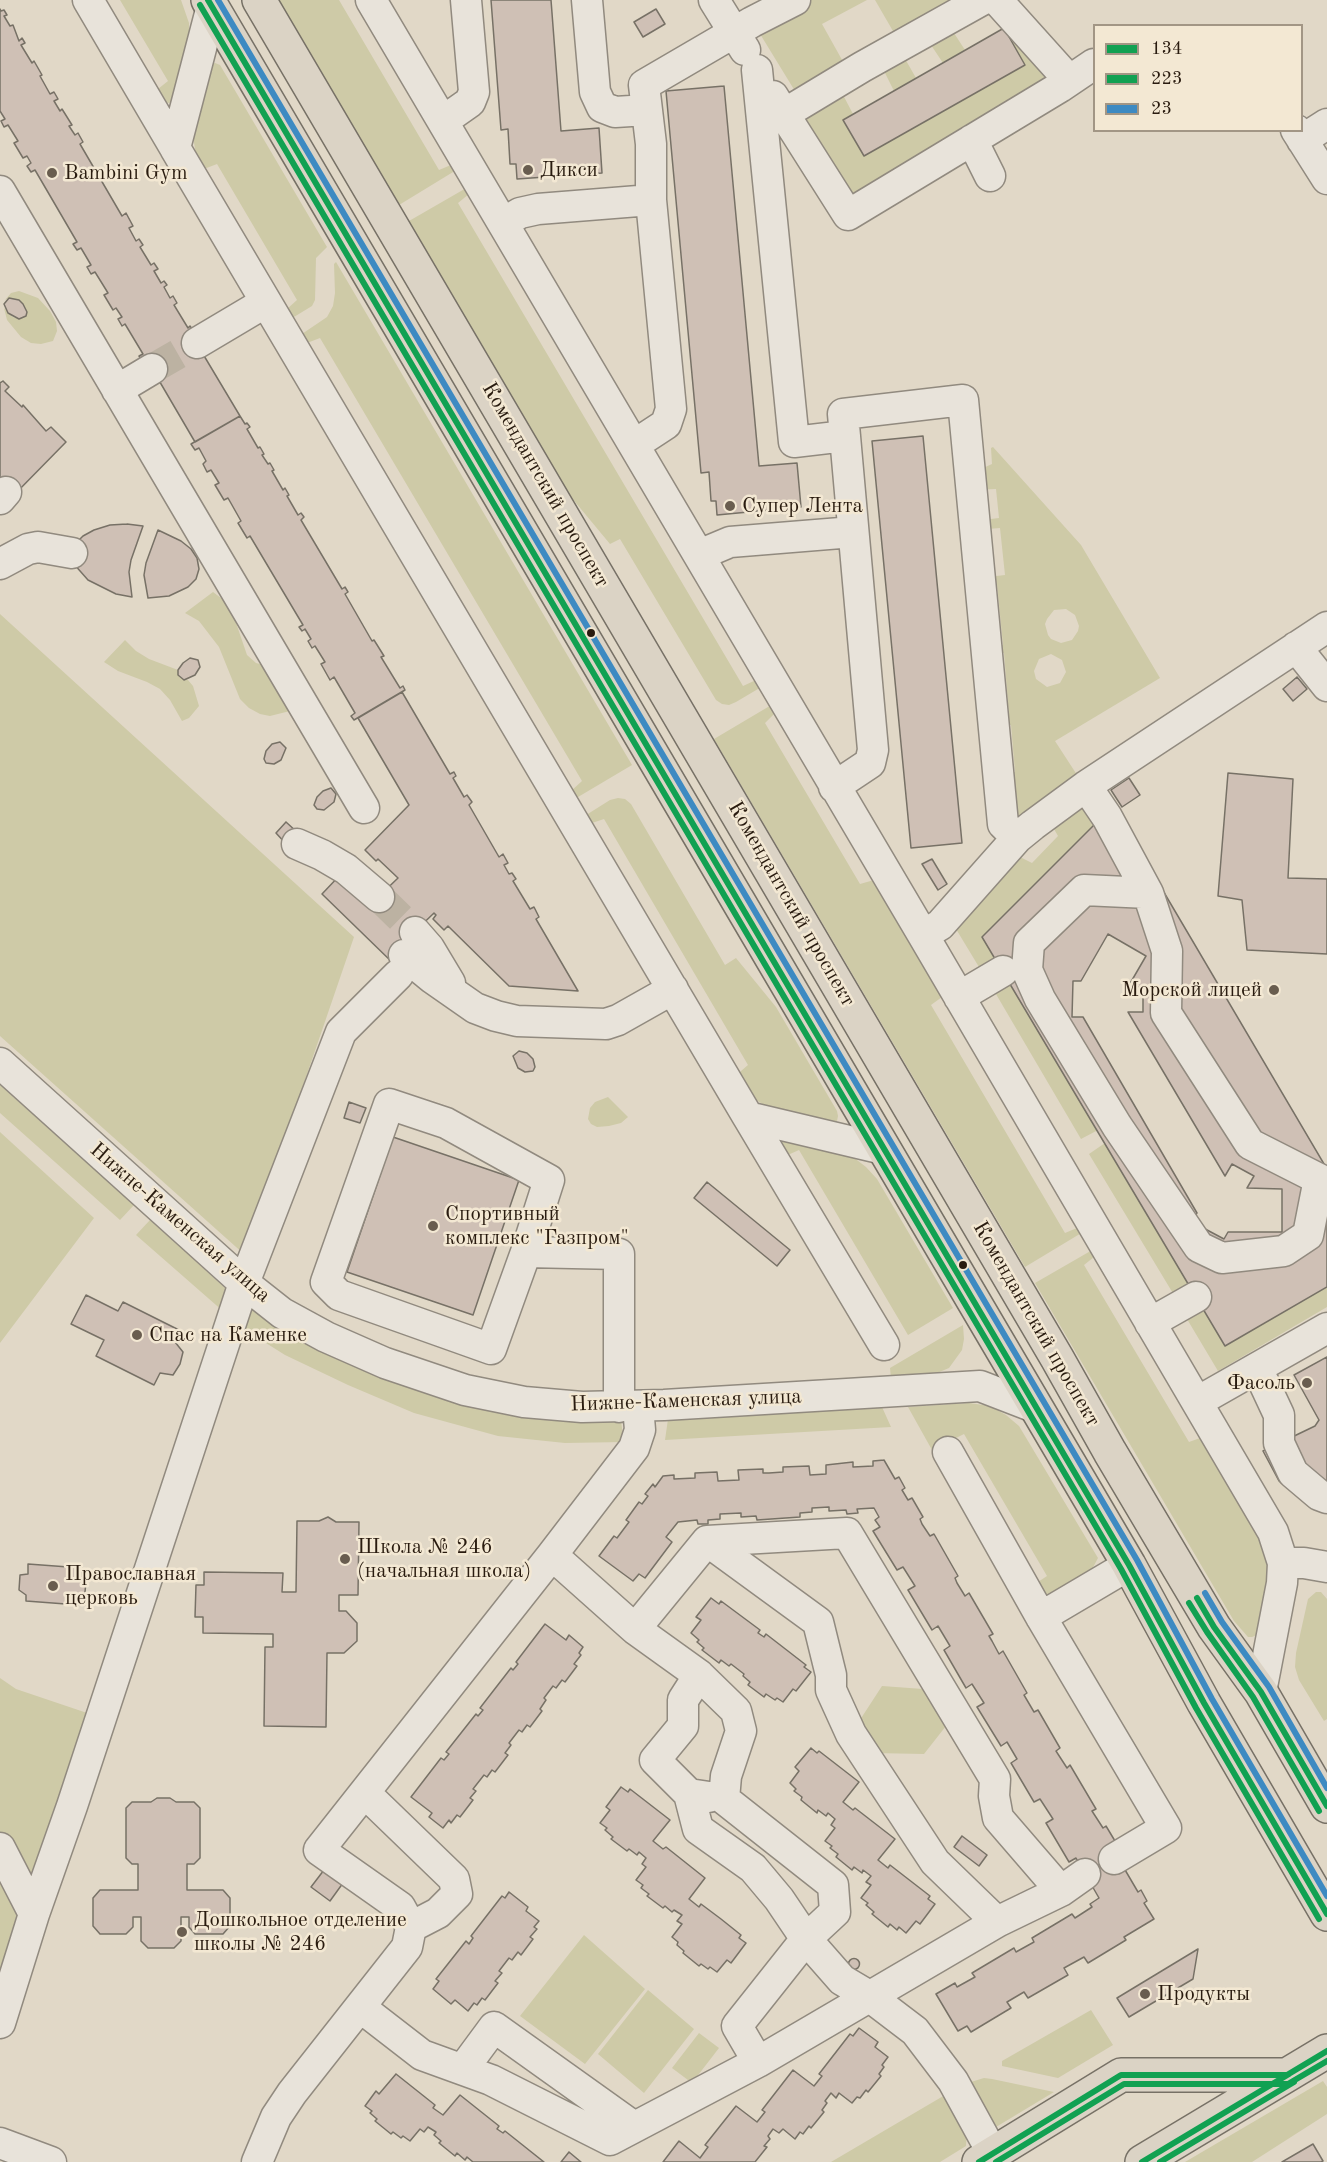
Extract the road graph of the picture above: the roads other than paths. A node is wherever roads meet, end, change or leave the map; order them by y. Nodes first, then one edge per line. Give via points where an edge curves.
1 (88, 0) edge
2 (259, 0) edge
3 (371, 0) edge
4 (466, 0) edge
5 (587, 0) edge
6 (714, 0) edge
7 (793, 0) edge
8 (982, 0) edge
9 (997, 0) edge
10 (210, 3) edge
11 (734, 33) junction
12 (1093, 65) edge
13 (757, 70) junction
14 (1069, 80) junction
15 (647, 110) junction
16 (784, 114) junction
17 (443, 121) junction
18 (1327, 124) edge
19 (1299, 135) edge
20 (972, 140) junction
21 (175, 148) junction
22 (990, 176) dead end
23 (1327, 179) edge
24 (0, 191) edge
25 (651, 200) junction
26 (503, 223) junction
27 (266, 302) junction
28 (197, 343) tunnel mouth
29 (152, 369) tunnel mouth
30 (117, 390) junction
31 (845, 436) junction
32 (634, 445) junction
33 (853, 532) junction
34 (72, 553) dead end
35 (699, 555) junction
36 (0, 564) edge
37 (1327, 627) edge
38 (1296, 647) junction
39 (1327, 686) edge
40 (1086, 786) junction
41 (834, 787) junction
42 (364, 808) dead end
43 (1017, 838) junction
44 (297, 844) dead end
45 (1148, 893) junction
46 (379, 897) tunnel mouth
47 (923, 935) junction
48 (1003, 971) dead end
49 (673, 989) junction
50 (958, 997) junction
51 (0, 1064) edge
52 (748, 1116) junction
53 (883, 1149) junction
54 (1323, 1186) edge
55 (526, 1252) junction
56 (244, 1283) junction
57 (1196, 1297) dead end
58 (1150, 1323) junction
59 (1327, 1328) edge
60 (884, 1345) dead end
61 (1003, 1351) junction
62 (1257, 1368) junction
63 (980, 1386) junction
64 (1197, 1402) junction
65 (629, 1407) junction
66 (1037, 1408) junction
67 (948, 1452) dead end
68 (1327, 1498) edge
69 (707, 1541) junction
70 (552, 1555) junction
71 (1283, 1563) junction
72 (1129, 1565) junction
73 (1327, 1567) edge
74 (1041, 1617) junction
75 (634, 1629) junction
76 (699, 1675) junction
77 (1261, 1692) junction
78 (364, 1793) junction
79 (689, 1794) junction
80 (723, 1799) junction
81 (1327, 1806) edge
82 (0, 1848) edge
83 (1114, 1859) dead end
84 (34, 1914) junction
85 (1327, 1914) edge
86 (997, 1922) junction
87 (411, 1927) junction
88 (806, 1939) junction
89 (868, 1996) junction
90 (360, 2007) junction
91 (0, 2023) edge
92 (1327, 2051) edge
93 (758, 2062) junction
94 (463, 2069) junction
95 (1287, 2075) junction
96 (634, 2127) junction
97 (0, 2143) edge
98 (986, 2158) edge
99 (51, 2162) edge
100 (257, 2162) edge
101 (1142, 2162) edge

1 - 21 street
2 - 77 main road, Комендантский проспект via 1110,1452 1214,1627
3 - 17 street
4 - 17 street via 474,92 470,102
5 - 15 street via 595,92 602,107 615,112
6 - 11 street
7 - 11 street
8 - 16 street
9 - 14 street
10 - 21 street
10 - 53 main road, Комендантский проспект
11 - 13 street
11 - 15 street via 644,85
12 - 14 street
13 - 16 street
13 - 31 street via 794,442
14 - 20 street
15 - 25 street
16 - 20 street via 848,215
17 - 26 street
18 - 19 street
19 - 23 street
20 - 22 street
21 - 27 street
24 - 30 street
25 - 26 street via 538,209
25 - 32 street via 670,409 666,424
26 - 32 street
27 - 28 street
27 - 49 street
29 - 30 street
30 - 42 street
31 - 33 street
31 - 43 street via 843,414 963,400 1004,824
32 - 35 street
33 - 35 street via 730,542
33 - 41 street via 873,750 870,763
34 - 36 street via 38,547
35 - 41 street
37 - 38 street
38 - 39 street
38 - 40 street
40 - 43 street
40 - 45 street
41 - 47 street
43 - 47 street via 940,925
44 - 46 street via 346,869
45 - 54 street via 1167,951 1166,1013 1250,1144
45 - 54 street via 1084,890 1029,942 1027,970 1040,999 1117,1126 1199,1246 1222,1257 1284,1251 1308,1236
47 - 50 street
48 - 50 street
49 - 52 street
49 - 56 street via 606,1024 517,1021 475,1008 406,954 341,1032
50 - 58 street
51 - 56 street, Нижне-Каменская улица
52 - 53 street
52 - 60 street
53 - 61 main road, Комендантский проспект
55 - 55 street via 549,1180 446,1123 389,1104 326,1282 339,1295 491,1349
55 - 65 street via 619,1254
56 - 65 street, Нижне-Каменская улица via 282,1312 326,1337 385,1363 465,1390 524,1402
56 - 84 street
57 - 58 street
58 - 64 street
59 - 62 street
61 - 63 street
61 - 66 main road, Комендантский проспект
62 - 64 street
62 - 68 street via 1291,1424 1279,1443 1293,1473
63 - 65 street, Нижне-Каменская улица
63 - 66 street, Нижне-Каменская улица
64 - 71 street via 1273,1532
65 - 70 street via 640,1430 634,1448
66 - 72 main road, Комендантский проспект
67 - 74 street
69 - 75 street
69 - 86 street via 819,1622 831,1690 851,1734 935,1862
69 - 86 street via 847,1533 995,1779 998,1818 1073,1883
70 - 75 street
70 - 78 street
71 - 73 street
71 - 77 street
72 - 74 street
72 - 85 main road, Комендантский проспект
74 - 83 street via 1166,1828
75 - 76 street
76 - 79 street via 682,1700 682,1726 654,1760
76 - 80 street via 736,1711 741,1731
77 - 81 main road, Комендантский проспект
78 - 87 street via 320,1850 400,1907
78 - 87 street via 454,1879 457,1894 438,1913
79 - 80 street
79 - 88 street via 698,1829 753,1868
80 - 88 street via 833,1886 835,1912
82 - 84 street
84 - 91 street
86 - 89 street
87 - 90 street via 407,1947
88 - 89 street via 842,1980
88 - 93 street via 737,2026
89 - 93 street
89 - 98 street via 915,2031 952,2081
90 - 94 street via 422,2055
90 - 100 street via 276,2116
92 - 95 main road
93 - 96 street
94 - 96 street via 610,2140
94 - 96 street via 494,2027
95 - 98 main road via 1121,2075
95 - 101 main road
97 - 99 street

